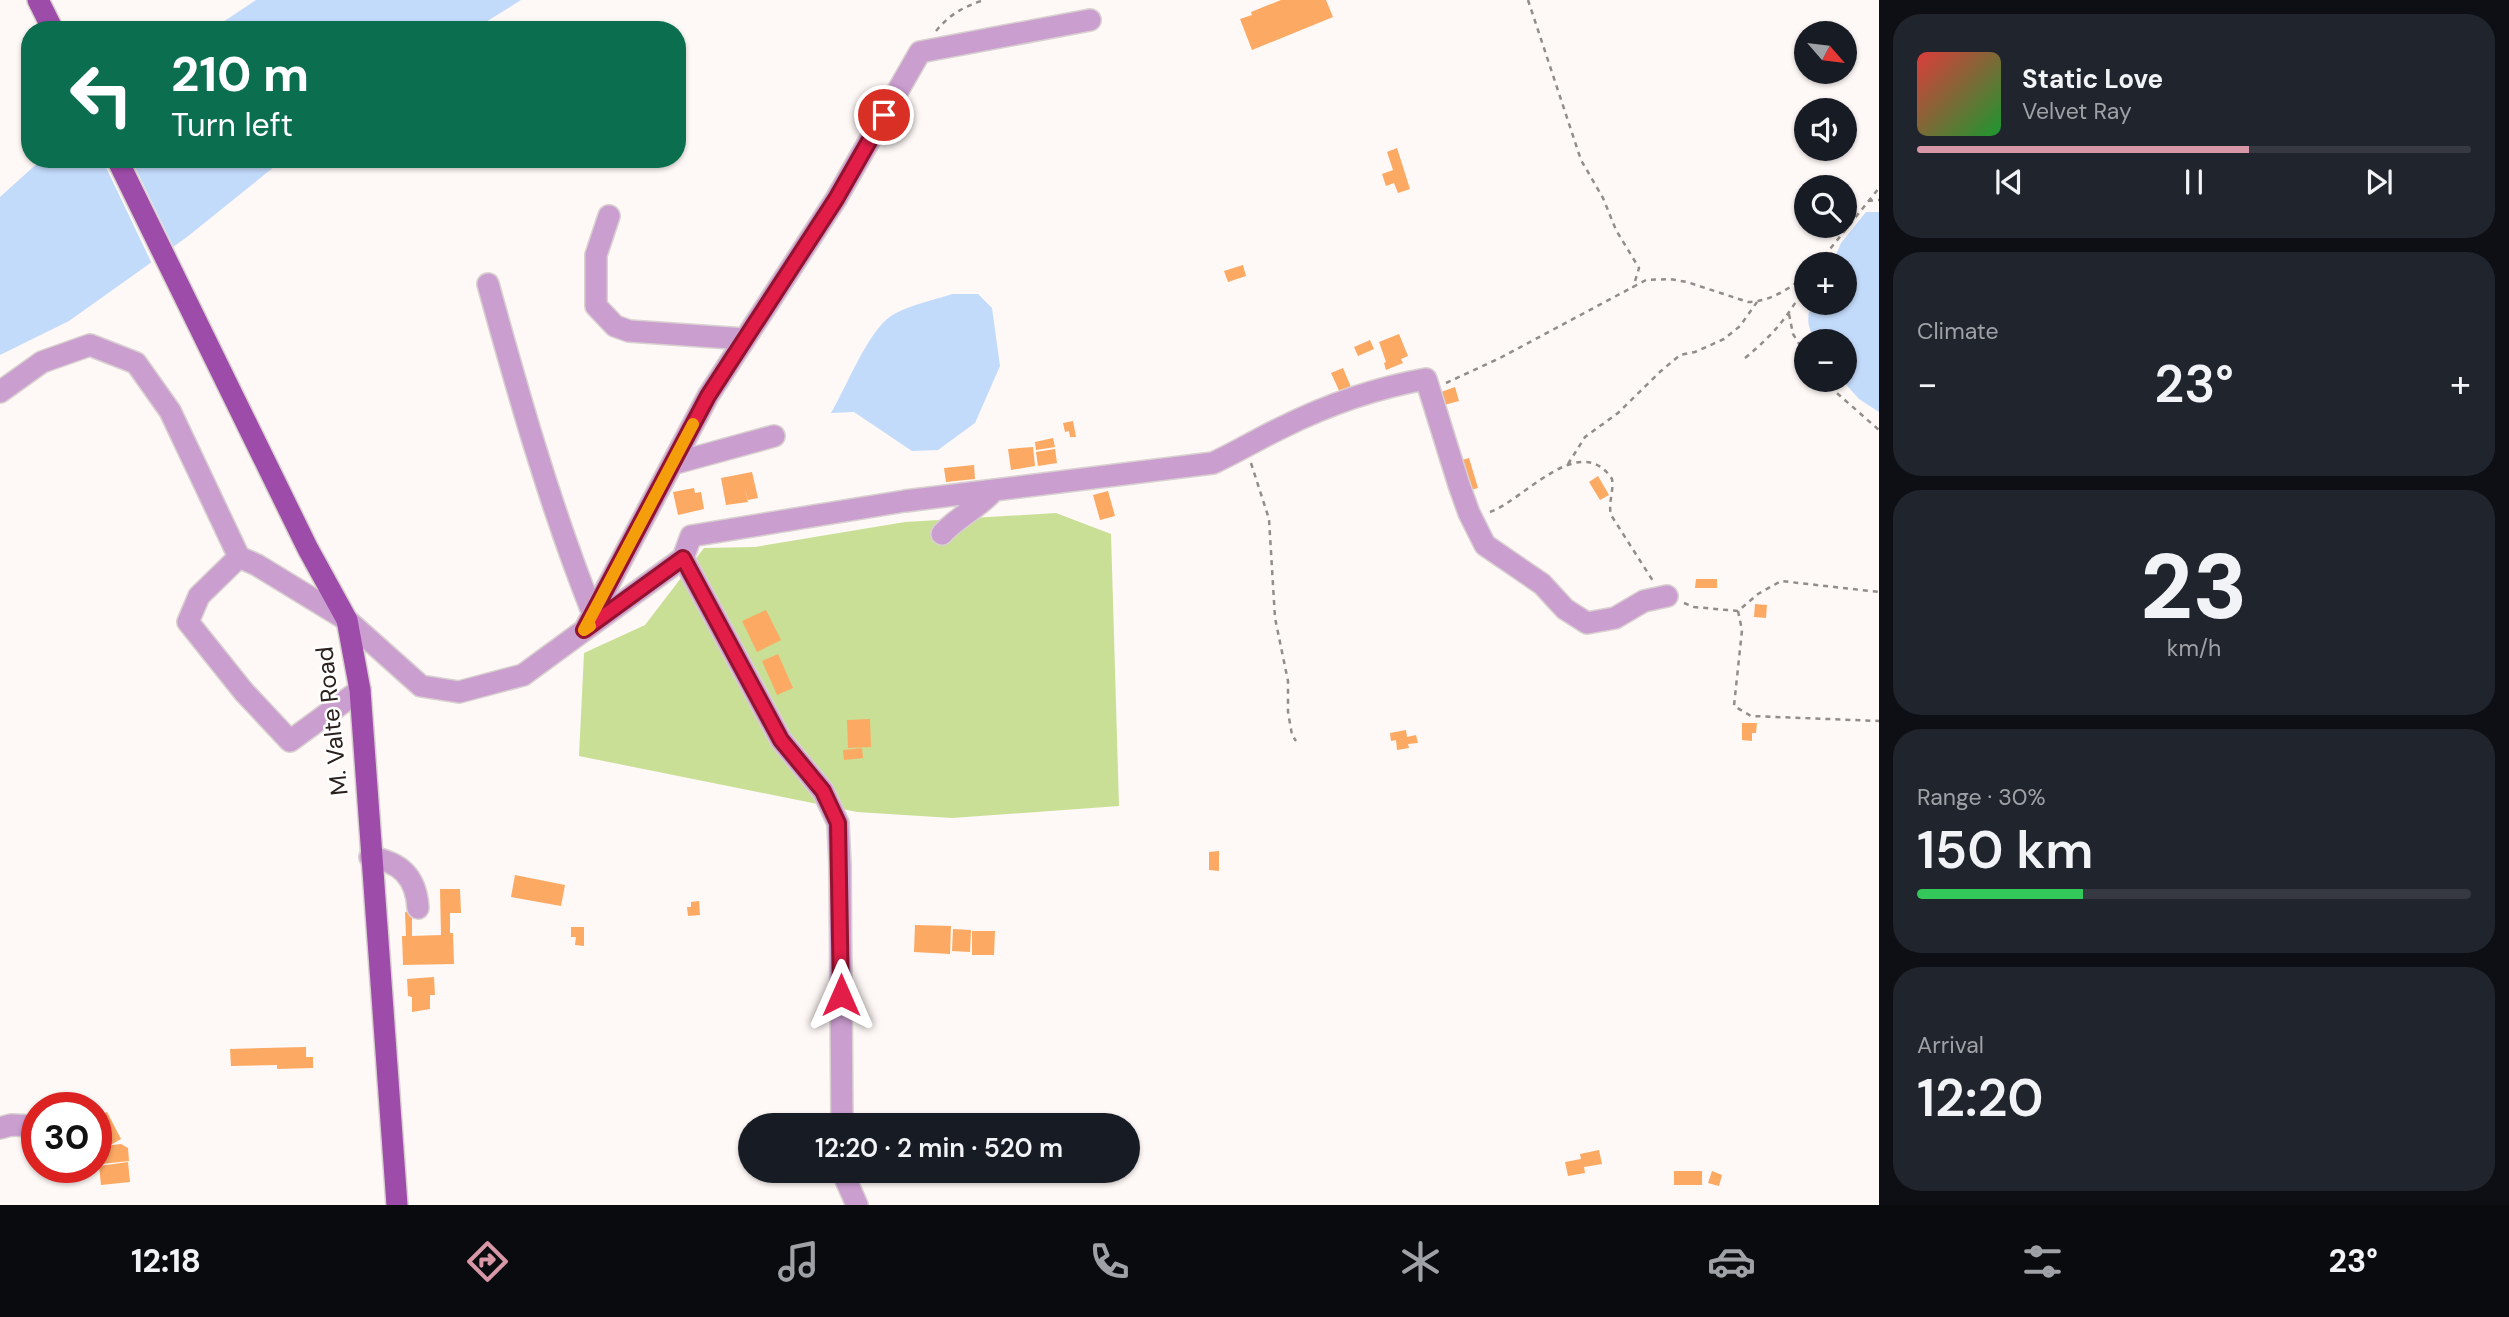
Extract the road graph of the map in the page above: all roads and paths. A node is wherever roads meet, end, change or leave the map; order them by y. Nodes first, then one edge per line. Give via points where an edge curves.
1 (38, 0) edge
2 (984, 0) edge
3 (1528, 0) edge
4 (1090, 20) dead end
5 (48, 21) edge
6 (920, 52) junction
7 (121, 168) edge
8 (1879, 188) edge
9 (1867, 201) junction
10 (1879, 201) edge
11 (610, 216) dead end
12 (1827, 252) edge
13 (1794, 284) edge
14 (488, 285) dead end
15 (1633, 288) junction
16 (1757, 302) junction
17 (1794, 305) edge
18 (1789, 314) junction
19 (1794, 336) edge
20 (746, 339) junction
21 (1745, 358) dead end
22 (1426, 379) junction
23 (0, 392) edge
24 (1836, 392) edge
25 (1879, 430) edge
26 (774, 436) dead end
27 (1246, 448) junction
28 (672, 464) junction
29 (1566, 466) junction
30 (994, 490) junction
31 (1469, 513) junction
32 (942, 534) dead end
33 (239, 557) junction
34 (683, 558) junction
35 (1879, 592) edge
36 (1667, 596) junction
37 (1738, 611) junction
38 (347, 620) junction
39 (589, 622) junction
40 (360, 690) junction
41 (1879, 721) edge
42 (1296, 741) dead end
43 (370, 857) junction
44 (418, 908) dead end
45 (842, 1113) edge
46 (21, 1125) edge
47 (0, 1128) edge
48 (847, 1183) edge
49 (397, 1205) edge
50 (857, 1205) edge

1 - 5 main road
2 - 6 path via 947,16
3 - 15 path via 1581,160 1639,268
4 - 6 street
6 - 20 street via 836,199
7 - 38 main road, M. Valte Road
8 - 9 path
9 - 10 path
9 - 12 path
11 - 20 street via 596,255 596,306 615,326 629,331
13 - 16 path
14 - 39 street
15 - 16 path via 1646,280 1670,279
15 - 22 path via 1475,371 1444,384
16 - 29 path via 1724,339 1680,355 1661,371 1618,413 1585,437
17 - 18 path
18 - 19 path
18 - 21 path via 1772,336
20 - 28 street via 708,396
22 - 27 street via 1340,402
22 - 31 street
23 - 33 street via 42,362 90,345 135,363 170,411
24 - 25 path
26 - 28 street
27 - 30 street via 1213,463
27 - 42 path via 1269,519 1275,618
28 - 39 street
29 - 31 path via 1501,508 1475,517
29 - 36 path via 1585,461 1607,471 1613,486 1611,515
30 - 32 street
30 - 34 street via 691,536
31 - 36 street via 1485,544 1587,623 1615,618 1644,601
33 - 38 street
33 - 40 street via 199,596 188,622 244,692 290,741
34 - 39 street
34 - 45 street via 781,740 823,791 838,823
35 - 37 path via 1781,581
36 - 37 path via 1694,607
37 - 41 path via 1742,630 1734,706 1751,716
38 - 39 street via 421,686 459,692 523,675
38 - 40 main road, M. Valte Road
40 - 43 main road, M. Valte Road
43 - 44 street via 396,864 405,873 413,884
43 - 49 main road, M. Valte Road
46 - 47 street
48 - 50 street

